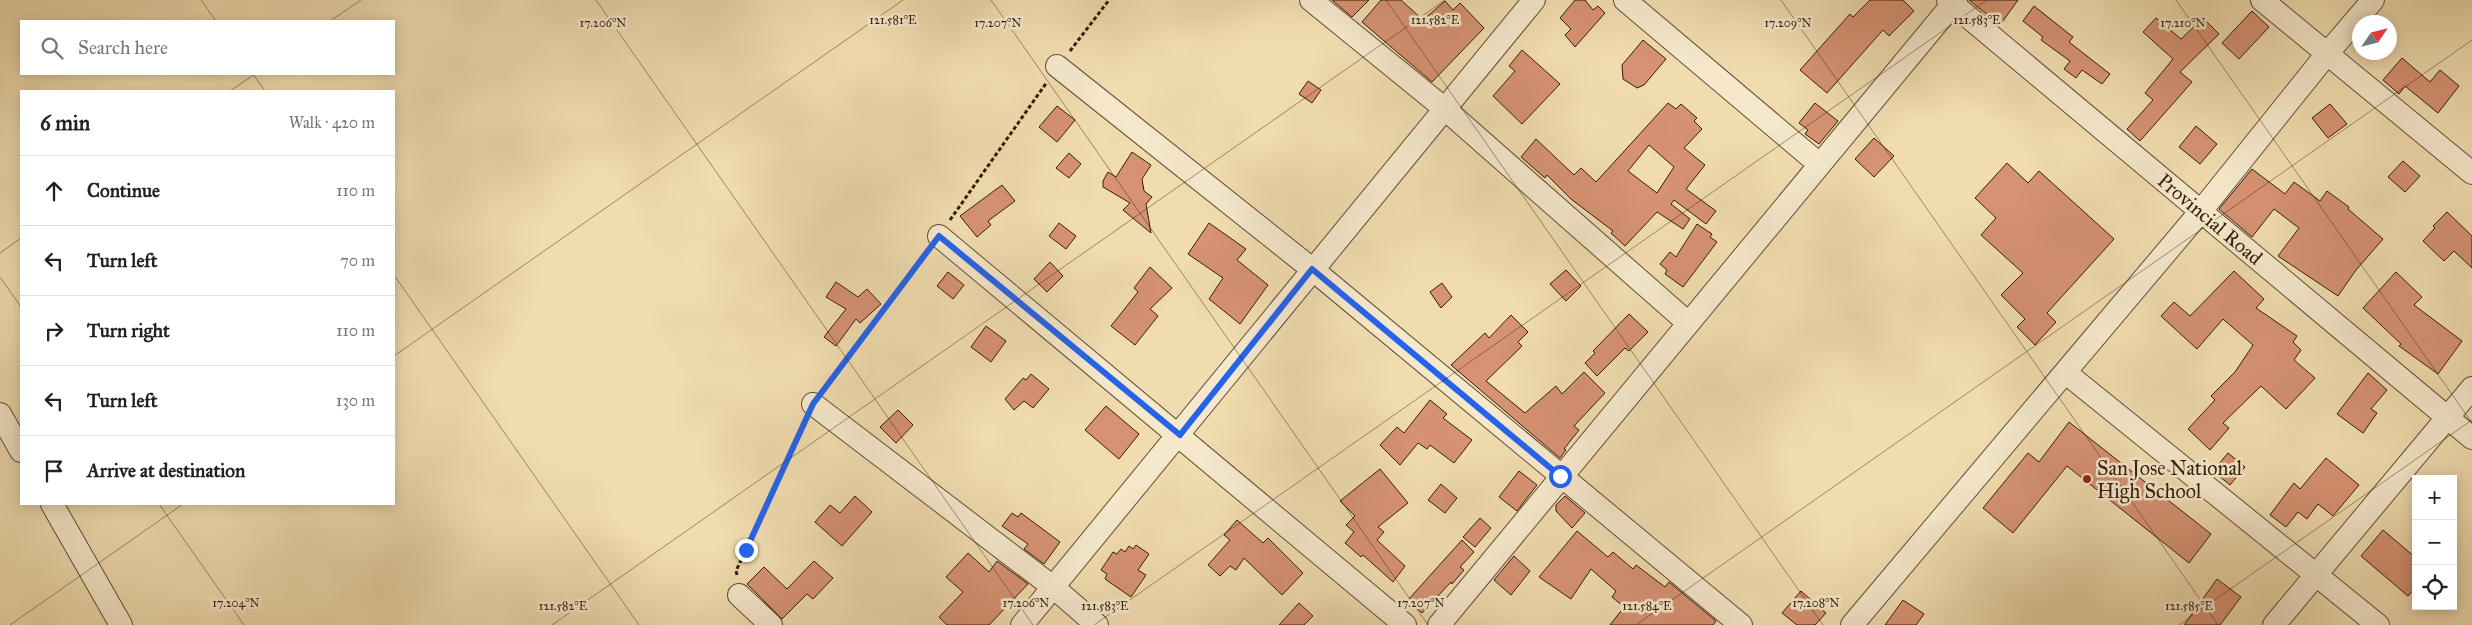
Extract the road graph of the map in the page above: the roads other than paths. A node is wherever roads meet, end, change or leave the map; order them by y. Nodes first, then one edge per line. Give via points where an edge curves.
1 (1310, 0) edge
2 (1534, 0) edge
3 (1625, 0) edge
4 (2262, 0) edge
5 (2373, 0) edge
6 (1952, 1) edge
7 (2326, 55) junction
8 (1057, 66) road end
9 (1445, 109) junction
10 (1819, 164) junction
11 (2472, 173) edge
12 (2201, 211) junction
13 (939, 236) road end
14 (1312, 269) junction
15 (1688, 322) junction
16 (2066, 373) junction
17 (2472, 388) edge
18 (813, 404) road end
19 (0, 414) edge
20 (2447, 417) junction
21 (1180, 435) junction
22 (2472, 438) edge
23 (20, 449) edge
24 (1560, 476) junction
25 (53, 505) edge
26 (2316, 573) junction
27 (1053, 587) junction
28 (739, 595) road end
29 (121, 625) edge
30 (771, 625) edge
31 (1022, 625) edge
32 (1097, 625) edge
33 (1405, 625) edge
34 (1439, 625) edge
35 (1741, 625) edge
36 (1852, 625) edge
37 (2274, 625) edge
38 (2378, 625) edge

1 - 9 street
2 - 9 street
3 - 10 street
4 - 7 street
5 - 7 street
6 - 10 street
6 - 12 street, Provincial Road
7 - 11 street
7 - 12 street
8 - 14 street
9 - 14 street
9 - 15 street
10 - 15 street
12 - 16 street
12 - 20 street, Provincial Road
13 - 21 street
14 - 21 street
14 - 24 street
15 - 24 street
16 - 26 street
16 - 36 street
17 - 20 street
18 - 27 street
19 - 23 street
20 - 22 street, Provincial Road
20 - 26 street
21 - 27 street
21 - 33 street
24 - 34 street
24 - 35 street
25 - 29 street
26 - 37 street
26 - 38 street
27 - 31 street
27 - 32 street
28 - 30 street

